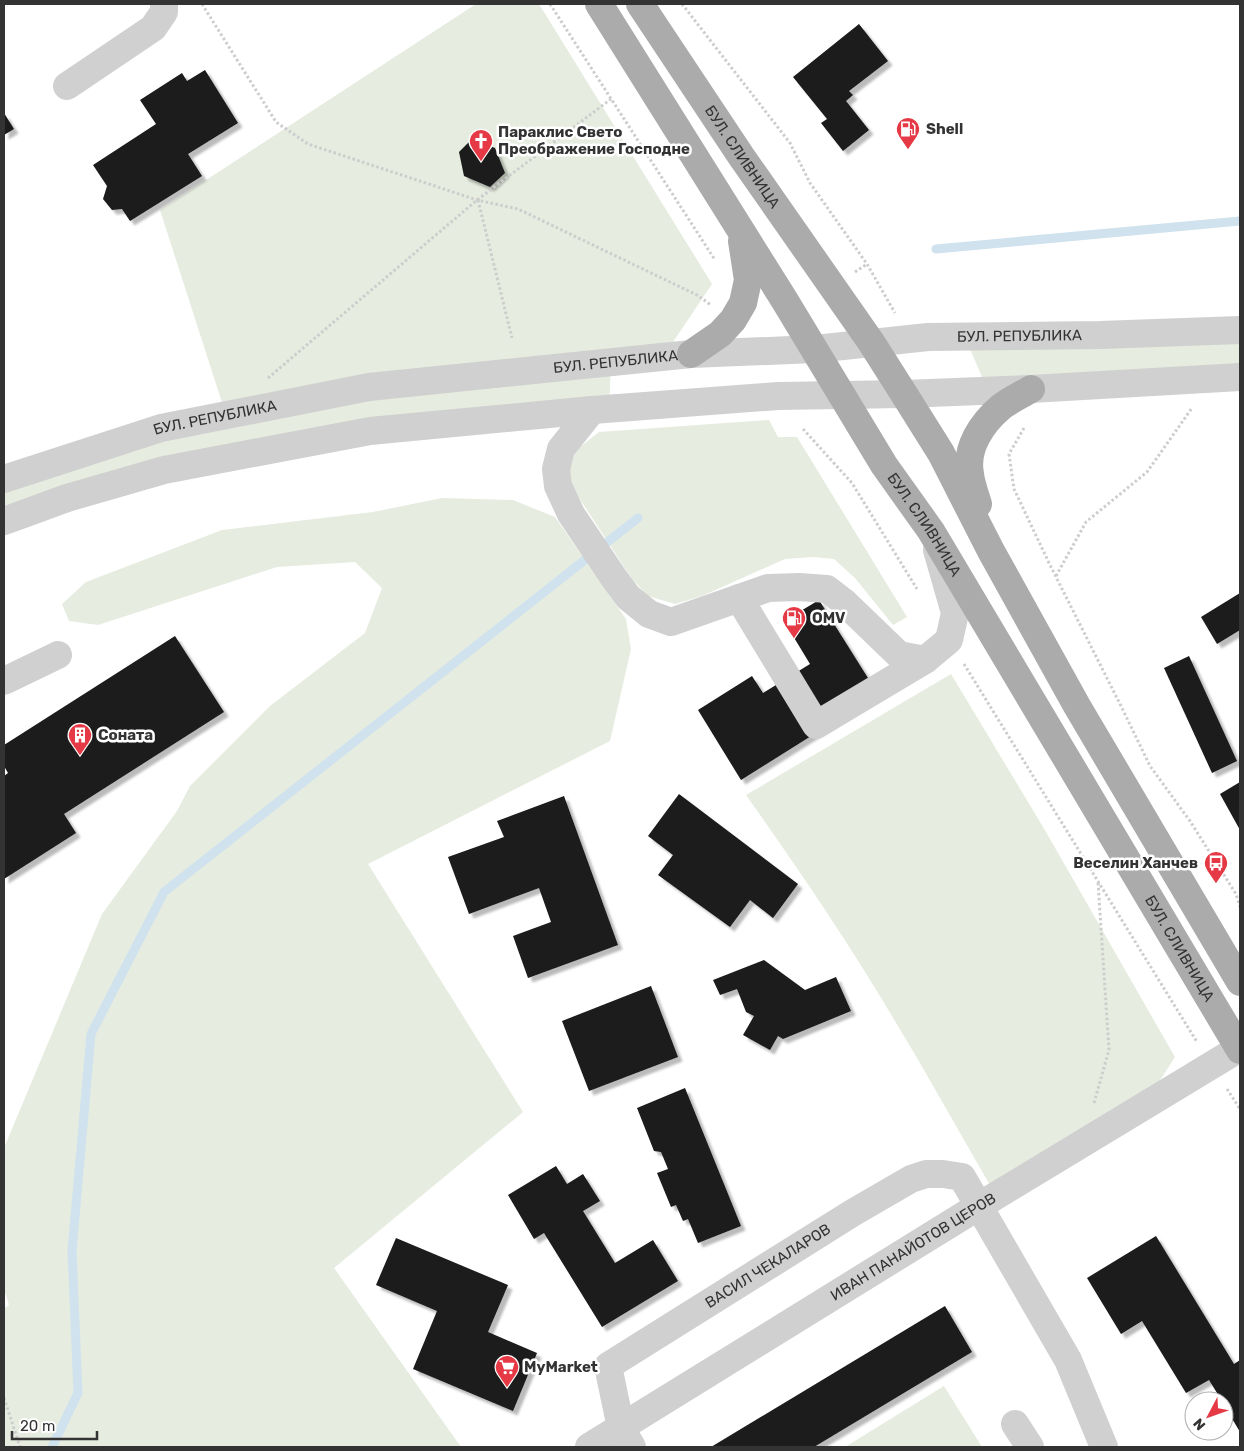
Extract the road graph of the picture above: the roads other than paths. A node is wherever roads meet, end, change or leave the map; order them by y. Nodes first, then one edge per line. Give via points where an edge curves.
1 (164, 4) edge
2 (599, 4) edge
3 (640, 4) edge
4 (67, 86) dead end
5 (739, 227) junction
6 (1240, 330) edge
7 (871, 342) junction
8 (815, 349) junction
9 (691, 354) junction
10 (1240, 377) edge
11 (1031, 389) junction
12 (904, 394) junction
13 (842, 395) junction
14 (592, 410) junction
15 (4, 479) edge
16 (4, 521) edge
17 (931, 532) junction
18 (991, 551) junction
19 (739, 598) junction
20 (58, 654) dead end
21 (925, 660) junction
22 (4, 681) edge
23 (1240, 982) edge
24 (1240, 1049) edge
25 (979, 1206) junction
26 (1015, 1424) dead end
27 (626, 1438) edge
28 (589, 1447) edge
29 (1030, 1447) edge
30 (1104, 1447) edge

1 - 4 street via 164,12 153,28
2 - 5 main road, БУЛ. СЛИВНИЦА
3 - 7 main road, БУЛ. СЛИВНИЦА
5 - 8 main road, БУЛ. СЛИВНИЦА
5 - 9 main road via 748,280 742,303 720,334
6 - 7 street, БУЛ. РЕПУБЛИКА via 928,337
7 - 8 street, БУЛ. РЕПУБЛИКА
7 - 12 main road, БУЛ. СЛИВНИЦА
8 - 9 street, БУЛ. РЕПУБЛИКА
8 - 13 main road, БУЛ. СЛИВНИЦА
9 - 15 street, БУЛ. РЕПУБЛИКА via 369,387 161,428
10 - 11 street
11 - 12 street
11 - 18 main road via 1002,406 985,423 975,438 970,455 969,473
12 - 13 street
12 - 18 main road, БУЛ. СЛИВНИЦА via 940,453
13 - 14 street via 778,396
13 - 17 main road, БУЛ. СЛИВНИЦА via 884,465
14 - 16 street via 370,431 164,470 67,498
14 - 19 street via 561,449 556,469 558,486 572,514 628,597 649,614 671,622
17 - 21 street via 955,613 949,640
17 - 24 main road, БУЛ. СЛИВНИЦА
18 - 23 main road, БУЛ. СЛИВНИЦА via 1077,706
19 - 21 street via 768,588 827,588 899,655
19 - 21 street via 816,725
20 - 22 street
24 - 25 street, ИВАН ПАНАЙОТОВ ЦЕРОВ
25 - 27 street, ИВАН ПАНАЙОТОВ ЦЕРОВ
25 - 27 street, ВАСИЛ ЧЕКАЛАРОВ via 962,1177 926,1174 911,1179 608,1366
25 - 30 street via 1068,1360
26 - 29 street
27 - 28 street, ИВАН ПАНАЙОТОВ ЦЕРОВ

